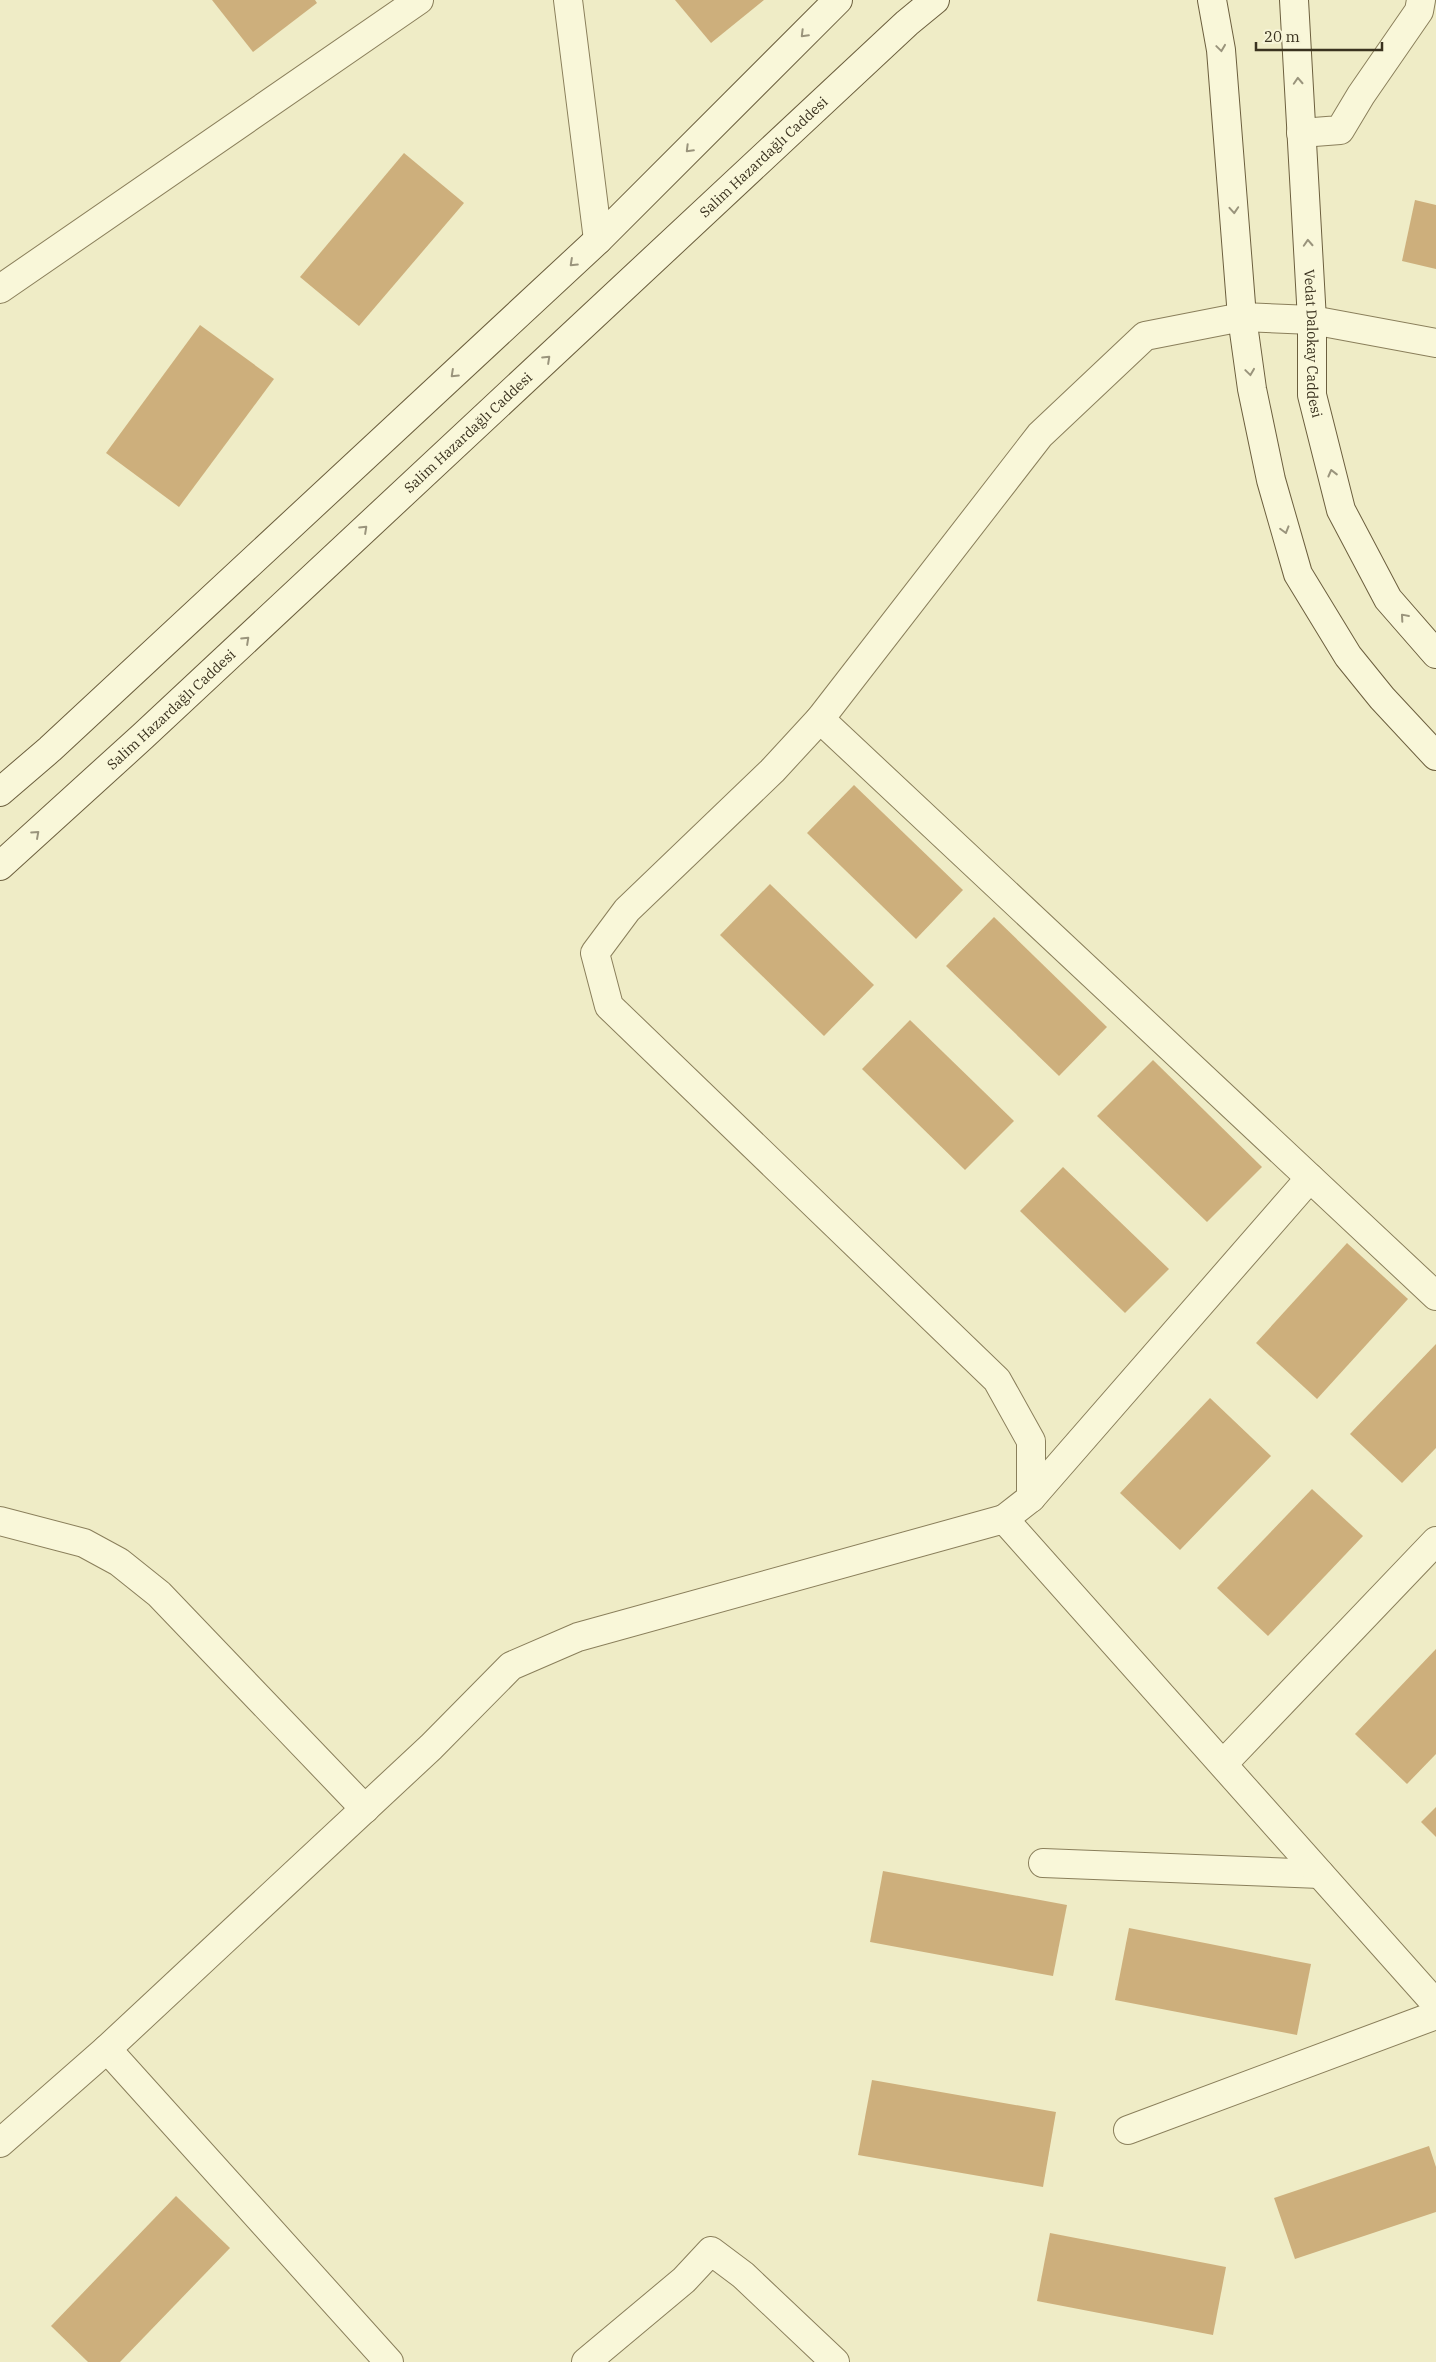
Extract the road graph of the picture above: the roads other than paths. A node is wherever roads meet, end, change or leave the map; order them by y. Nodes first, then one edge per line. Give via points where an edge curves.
1 (419, 0) edge
2 (568, 0) edge
3 (838, 0) edge
4 (935, 0) edge
5 (1212, 0) edge
6 (1294, 0) edge
7 (1425, 9) edge
8 (1301, 133) junction
9 (598, 240) junction
10 (0, 289) edge
11 (1242, 318) junction
12 (1312, 320) junction
13 (1436, 343) edge
14 (1436, 654) edge
15 (820, 719) junction
16 (1436, 756) edge
17 (0, 792) edge
18 (0, 866) edge
19 (1310, 1178) junction
20 (1436, 1296) edge
21 (1031, 1498) junction
22 (1004, 1519) junction
23 (1, 1522) edge
24 (1436, 1541) edge
25 (1223, 1764) junction
26 (365, 1809) junction
27 (1044, 1863) dead end
28 (1320, 1874) junction
29 (1436, 2004) edge
30 (1436, 2015) edge
31 (107, 2049) junction
32 (1128, 2130) dead end
33 (0, 2143) edge
34 (389, 2362) edge
35 (586, 2362) edge
36 (835, 2362) edge

1 - 10 street
2 - 9 street
3 -> 9 street
18 -> 4 street, Salim Hazardağlı Caddesi
5 -> 11 street via 1222,50
8 -> 6 street, Vedat Dalokay Caddesi
7 - 8 street via 1361,95 1340,130
12 -> 8 street, Vedat Dalokay Caddesi
9 -> 17 street
11 - 12 street
11 - 15 street via 1145,336 1040,435
11 -> 16 street via 1270,480 1298,574 1348,656
12 - 13 street
14 -> 12 street, Vedat Dalokay Caddesi via 1388,599 1341,510 1312,395
15 - 19 street
15 - 21 street via 772,771 628,910 595,953 609,1006 997,1380 1031,1441
19 - 20 street
19 - 21 street
21 - 22 street
22 - 25 street
22 - 26 street via 578,1637 511,1666
23 - 26 street via 84,1543 119,1562 159,1594
24 - 25 street
25 - 28 street
26 - 31 street
27 - 28 street
28 - 29 street
30 - 32 street
31 - 33 street
31 - 34 street
35 - 36 street via 684,2280 711,2251 743,2275

